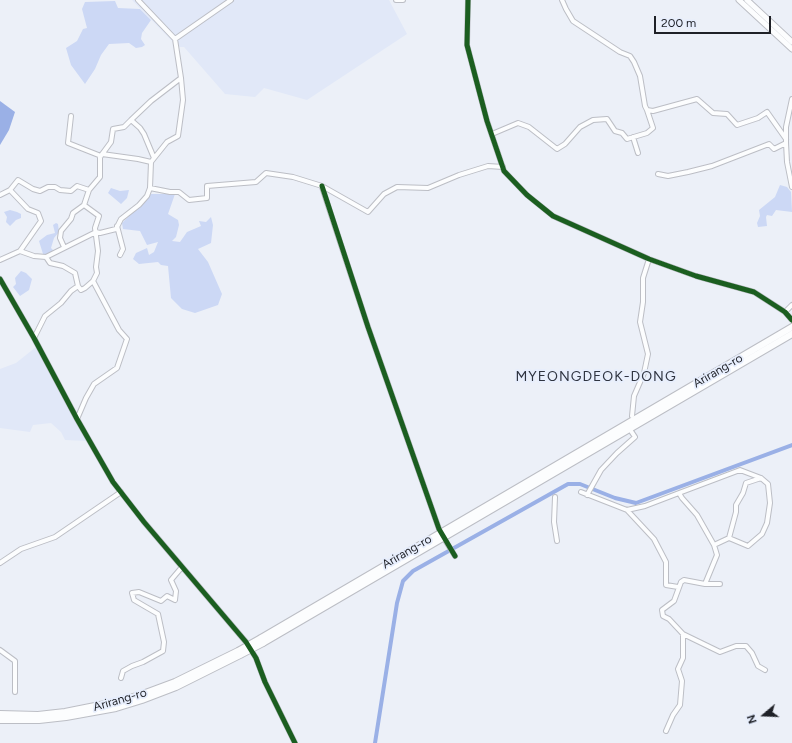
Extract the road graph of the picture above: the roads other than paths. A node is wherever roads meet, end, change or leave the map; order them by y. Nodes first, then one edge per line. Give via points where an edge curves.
1 (138, 0) edge
2 (231, 0) edge
3 (396, 0) edge
4 (404, 0) edge
5 (468, 0) edge
6 (562, 0) edge
7 (739, 0) edge
8 (747, 0) edge
9 (175, 39) junction
10 (792, 42) edge
11 (792, 49) edge
12 (181, 78) junction
13 (792, 99) edge
14 (647, 110) junction
15 (71, 116) dead end
16 (131, 120) junction
17 (786, 126) junction
18 (792, 127) edge
19 (492, 134) junction
20 (633, 138) junction
21 (786, 141) junction
22 (638, 153) dead end
23 (101, 155) junction
24 (152, 160) junction
25 (503, 167) junction
26 (658, 174) dead end
27 (322, 186) junction
28 (792, 187) edge
29 (150, 188) junction
30 (10, 190) junction
31 (89, 190) junction
32 (0, 194) edge
33 (84, 205) junction
34 (117, 226) junction
35 (96, 232) junction
36 (64, 247) junction
37 (20, 251) junction
38 (120, 255) dead end
39 (46, 257) junction
40 (649, 259) junction
41 (0, 260) edge
42 (0, 279) edge
43 (92, 281) junction
44 (78, 286) junction
45 (792, 305) edge
46 (785, 312) junction
47 (791, 319) edge
48 (792, 327) edge
49 (792, 334) edge
50 (34, 338) junction
51 (632, 416) dead end
52 (77, 419) junction
53 (632, 431) dead end
54 (762, 478) junction
55 (121, 492) junction
56 (581, 492) dead end
57 (680, 493) junction
58 (588, 494) junction
59 (555, 497) dead end
60 (627, 510) junction
61 (438, 529) dead end
62 (729, 538) junction
63 (445, 540) dead end
64 (557, 541) dead end
65 (714, 545) junction
66 (454, 555) dead end
67 (0, 563) edge
68 (182, 567) junction
69 (705, 584) junction
70 (720, 584) dead end
71 (678, 587) junction
72 (683, 634) junction
73 (262, 640) junction
74 (0, 650) edge
75 (239, 653) junction
76 (765, 670) dead end
77 (121, 678) dead end
78 (15, 692) dead end
79 (0, 714) edge
80 (0, 720) edge
81 (666, 731) dead end
82 (296, 743) edge

1 - 9 street
2 - 9 street
3 - 4 street
5 - 19 street via 468,45
6 - 14 street via 573,21 630,56 640,76
7 - 11 main road
8 - 10 main road
9 - 12 street
12 - 16 street
12 - 24 street via 182,100 178,136 167,142
13 - 17 street
14 - 20 street via 653,128 648,133
14 - 21 street via 653,111 697,99 713,113 727,114 737,125 767,112
15 - 23 street via 68,143
16 - 23 street via 124,127 113,129 111,142
16 - 24 street via 144,134
17 - 18 street
17 - 21 street
19 - 20 street via 518,123 529,127 557,149 580,127 593,120 608,119 615,131 622,133 627,139
19 - 25 street
20 - 22 street
21 - 26 street via 774,149 769,144 712,166 668,176
21 - 28 street
23 - 24 street
23 - 31 street via 100,177
24 - 29 street
25 - 27 street via 488,166 428,188 397,187 384,194 368,212
25 - 40 street via 527,195 553,216
27 - 29 street via 293,177 266,173 256,182 207,186 207,198 189,200 179,192
27 - 61 street
29 - 34 street via 139,206 121,219
30 - 31 street via 18,180 40,191 55,187 71,191 77,186
30 - 32 street
30 - 37 street via 28,209 38,213 41,221
31 - 33 street
33 - 35 street via 99,216
33 - 36 street via 72,213 71,219 62,231 60,238
34 - 35 street via 116,229
34 - 38 street via 123,249
35 - 36 street
35 - 43 street via 97,273
36 - 39 street
37 - 39 street
37 - 41 street
39 - 44 street via 50,263 63,266 74,273
40 - 46 street via 696,276 754,292
40 - 51 street via 643,278 640,322 648,354 634,396
42 - 50 street
43 - 44 street via 81,290
43 - 52 street via 119,330 127,339 116,368 94,384
44 - 50 street via 45,316
45 - 46 street
46 - 47 street
48 - 73 highway, Arirang-ro
49 - 73 highway, Arirang-ro
50 - 52 street
52 - 55 street
53 - 58 street via 635,437 600,470
54 - 57 street via 740,470
54 - 62 street via 746,483 736,504
54 - 62 street via 768,484 770,503 762,534 748,546
55 - 67 street via 55,537 21,549
55 - 68 street
56 - 58 street
57 - 60 street
57 - 65 street via 698,515
58 - 60 street
59 - 64 street via 554,522
60 - 71 street via 654,539 666,562 666,585
62 - 65 street
63 - 66 street
65 - 69 street via 717,555
68 - 77 street via 171,580 176,591 175,600 167,596 161,600 139,592 132,593 134,600 158,614 164,642 163,651 124,671
68 - 82 street via 246,642
69 - 70 street
69 - 71 street via 684,580
71 - 72 street via 674,601 662,610 663,616
72 - 76 street via 720,652 736,646 746,646 758,666
72 - 81 street via 683,658 678,669 682,681 680,705
73 - 75 highway, Arirang-ro, bridge
74 - 78 street via 15,661
75 - 79 highway, Arirang-ro via 175,682 115,702 38,715
75 - 80 highway, Arirang-ro via 176,687 116,708 39,720

